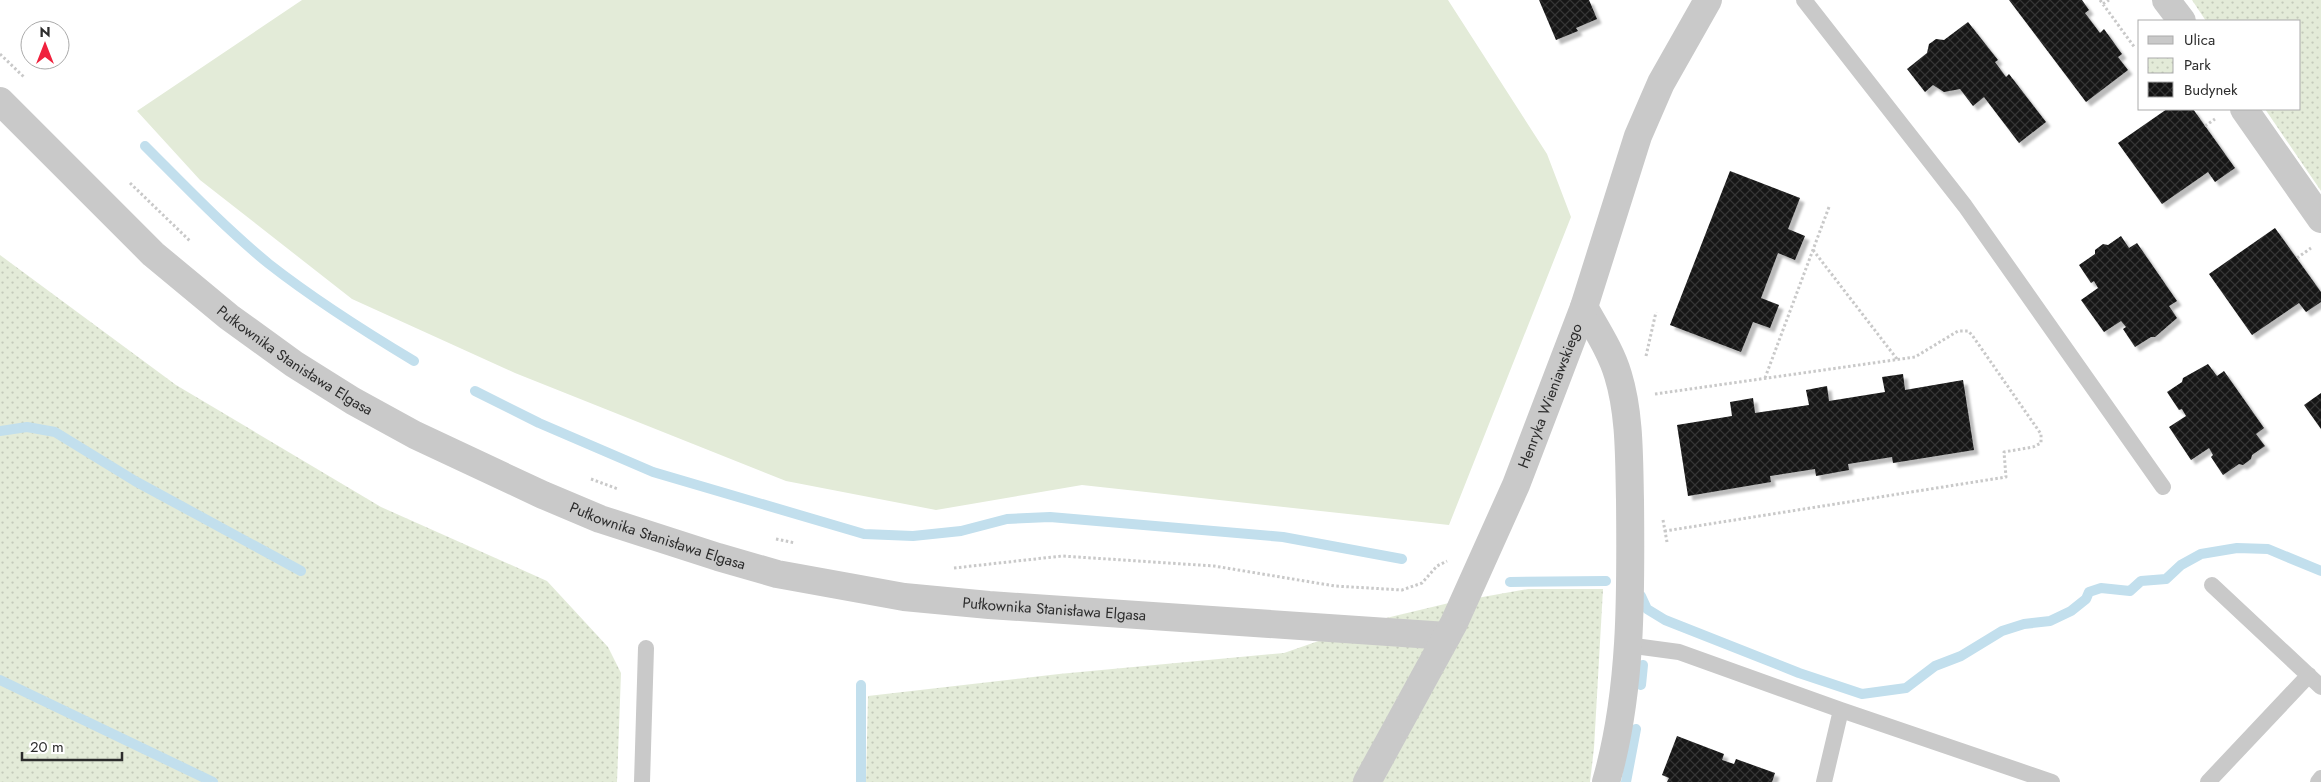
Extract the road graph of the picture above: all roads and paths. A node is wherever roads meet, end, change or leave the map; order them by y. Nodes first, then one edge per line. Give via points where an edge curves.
1 (1708, 0) edge
2 (1804, 0) edge
3 (2100, 0) edge
4 (2109, 0) edge
5 (2166, 0) edge
6 (2104, 4) junction
7 (2181, 20) edge
8 (2135, 48) dead end
9 (0, 54) edge
10 (26, 80) dead end
11 (0, 101) edge
12 (2245, 110) edge
13 (129, 182) dead end
14 (1829, 207) dead end
15 (2321, 219) edge
16 (197, 247) dead end
17 (1813, 250) junction
18 (1584, 307) junction
19 (1898, 359) junction
20 (1765, 378) junction
21 (1654, 394) dead end
22 (584, 476) dead end
23 (2163, 487) dead end
24 (621, 491) dead end
25 (1665, 531) dead end
26 (774, 538) dead end
27 (800, 544) dead end
28 (1479, 567) junction
29 (950, 568) dead end
30 (2212, 585) dead end
31 (1447, 636) junction
32 (1627, 645) junction
33 (646, 648) dead end
34 (2309, 675) junction
35 (2321, 687) edge
36 (1841, 710) junction
37 (2321, 778) edge
38 (642, 782) edge
39 (1367, 782) edge
40 (1606, 782) edge
41 (1824, 782) edge
42 (2052, 782) edge
43 (2208, 782) edge
44 (2318, 782) edge

1 - 18 street, Henryka Wieniawskiego via 1661,83 1638,136
2 - 23 lane via 1965,206
3 - 6 path
4 - 6 path
5 - 7 street
6 - 8 path
9 - 10 path
11 - 31 street, Pułkownika Stanisława Elgasa via 153,254 229,317 294,364 415,435 600,519 777,574 904,597
12 - 15 street
13 - 16 path
14 - 17 path
17 - 19 path
17 - 20 path
18 - 28 street, Henryka Wieniawskiego via 1516,485
18 - 32 street via 1610,355 1622,395 1629,462 1631,548
19 - 20 path
19 - 25 path via 1915,357 1958,331 1968,331 2041,434 2041,443 2004,452 2006,477
20 - 21 path
22 - 24 path
26 - 27 path
28 - 29 path via 1446,561 1422,583 1402,590 1335,586 1214,566 1062,556
28 - 31 street, Henryka Wieniawskiego
30 - 34 lane
31 - 39 street, Henryka Wieniawskiego
32 - 36 lane via 1679,652
32 - 40 street via 1614,756
33 - 38 lane
34 - 35 lane
34 - 43 lane
36 - 41 lane
36 - 42 lane
37 - 44 lane

